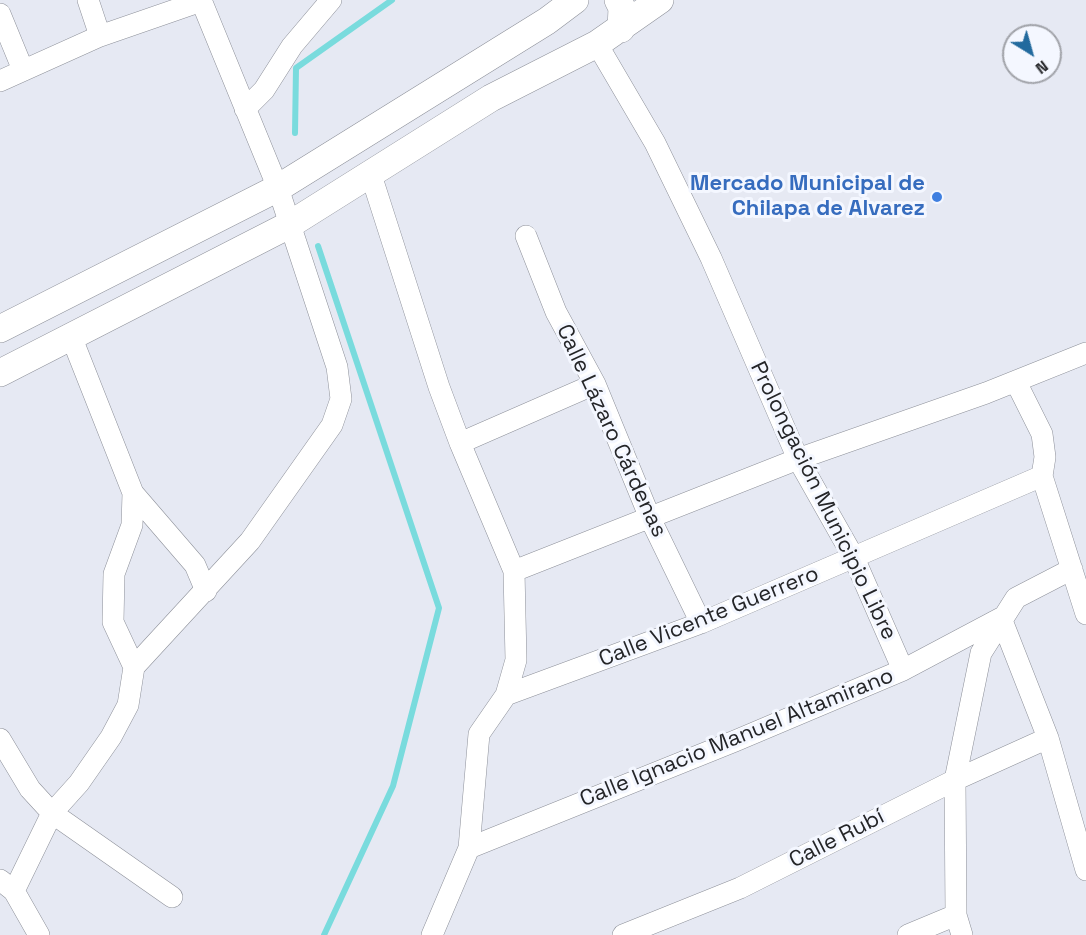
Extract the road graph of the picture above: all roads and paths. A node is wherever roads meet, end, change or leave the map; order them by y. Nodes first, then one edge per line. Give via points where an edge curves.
1 (87, 0) edge
2 (201, 0) edge
3 (331, 0) edge
4 (575, 0) edge
5 (618, 0) edge
6 (660, 0) edge
7 (0, 14) edge
8 (547, 21) junction
9 (621, 29) junction
10 (100, 36) junction
11 (587, 50) junction
12 (23, 70) junction
13 (0, 81) edge
14 (245, 109) junction
15 (371, 175) junction
16 (278, 188) junction
17 (289, 225) junction
18 (526, 236) dead end
19 (0, 329) edge
20 (71, 336) junction
21 (1086, 353) edge
22 (0, 372) edge
23 (1016, 382) junction
24 (595, 384) junction
25 (460, 443) junction
26 (798, 459) junction
27 (1042, 476) junction
28 (133, 493) junction
29 (650, 518) junction
30 (854, 558) junction
31 (1071, 569) junction
32 (514, 571) junction
33 (206, 591) junction
34 (1086, 614) edge
35 (1001, 618) junction
36 (701, 623) junction
37 (134, 667) junction
38 (903, 670) junction
39 (506, 695) junction
40 (1047, 738) junction
41 (0, 739) edge
42 (955, 780) junction
43 (52, 813) junction
44 (469, 848) junction
45 (1086, 870) edge
46 (7, 885) edge
47 (172, 897) dead end
48 (960, 925) edge
49 (39, 935) edge
50 (432, 935) edge
51 (623, 935) edge
52 (908, 935) edge

1 - 10 street
2 - 10 street
2 - 14 street
3 - 14 street via 292,46 264,90
4 - 8 main road
5 - 9 main road via 622,8
6 - 9 main road
7 - 12 street
8 - 11 main road via 550,39 556,46
8 - 16 main road
9 - 11 main road
10 - 12 street
11 - 15 main road via 491,98
11 - 26 street, Prolongación Municipio Libre via 655,143 711,258
12 - 13 street
14 - 16 street
15 - 17 main road
15 - 25 street
16 - 17 street
16 - 19 main road
17 - 20 main road
17 - 33 street via 337,367 341,399 332,425 250,541
18 - 24 street, Calle Lázaro Cárdenas via 556,312
20 - 22 main road
20 - 28 street
21 - 23 street
23 - 26 street
23 - 27 street via 1042,434 1046,457
24 - 25 street
24 - 29 street, Calle Lázaro Cárdenas
25 - 32 street
26 - 29 street
26 - 30 street, Prolongación Municipio Libre
27 - 30 street, Calle Vicente Guerrero
27 - 31 street
28 - 33 street via 195,565
28 - 37 street via 132,525 114,574 113,622
29 - 32 street
29 - 36 street, Calle Lázaro Cárdenas
30 - 36 street, Calle Vicente Guerrero
30 - 38 street, Prolongación Municipio Libre
31 - 34 street
31 - 35 street via 1016,598
32 - 39 street via 516,660
33 - 37 street
35 - 38 street, Calle Ignacio Manuel Altamirano
35 - 40 street
35 - 42 street via 981,653
36 - 39 street, Calle Vicente Guerrero
37 - 43 street via 128,705 111,737
38 - 44 street, Calle Ignacio Manuel Altamirano
39 - 44 street via 479,734
40 - 42 street, Calle Rubí
40 - 45 street
41 - 43 street via 30,789
42 - 48 street
42 - 51 street, Calle Rubí via 740,888
43 - 46 street
43 - 47 street
44 - 50 street
46 - 49 street
48 - 52 street

